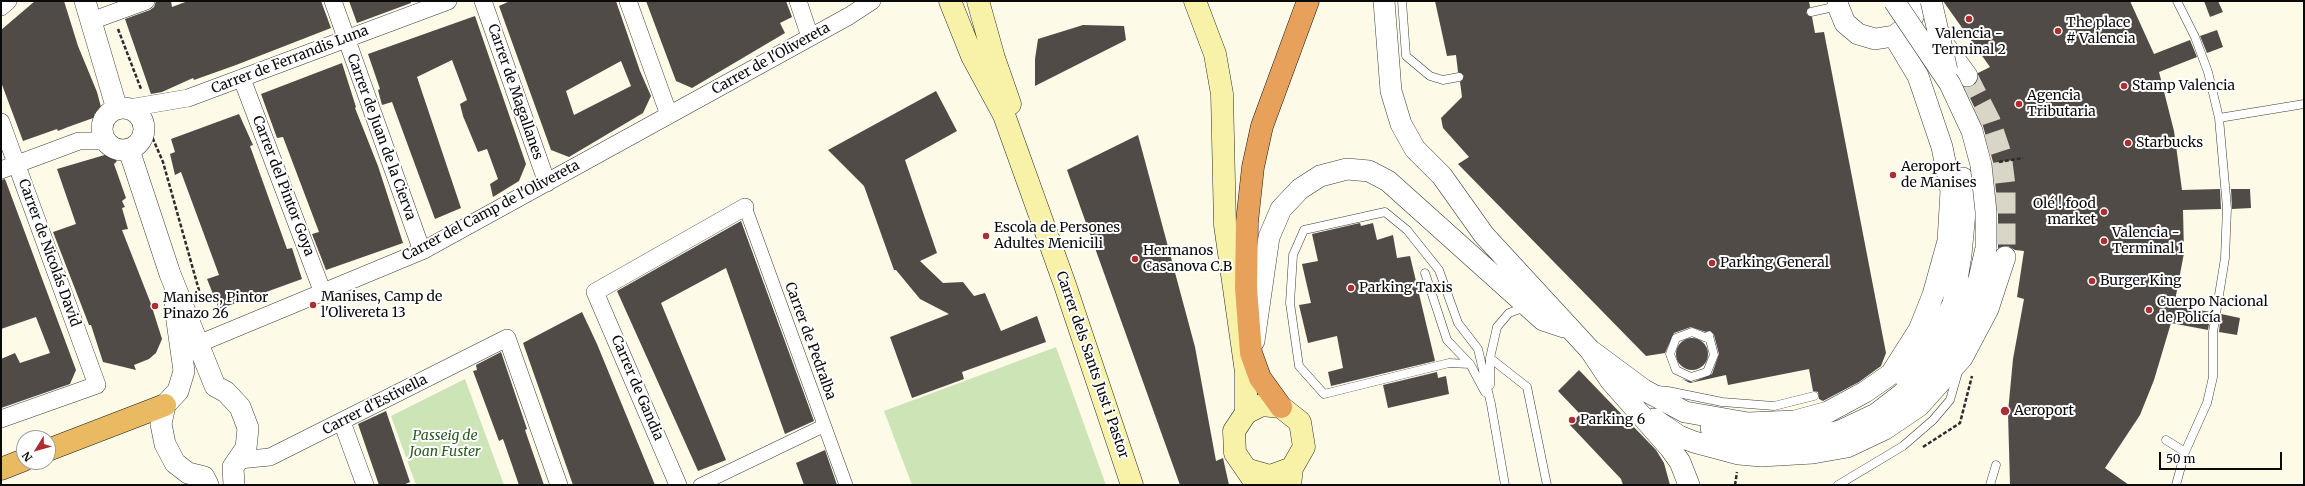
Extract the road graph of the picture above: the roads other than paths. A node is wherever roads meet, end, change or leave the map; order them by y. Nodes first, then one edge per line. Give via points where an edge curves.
1 (8, 1) edge
2 (85, 1) edge
3 (146, 1) edge
4 (333, 1) edge
5 (448, 1) edge
6 (483, 1) edge
7 (628, 1) edge
8 (798, 1) edge
9 (872, 1) edge
10 (950, 1) edge
11 (978, 1) edge
12 (1195, 1) edge
13 (1308, 1) edge
14 (1384, 1) edge
15 (1402, 1) edge
16 (1894, 1) edge
17 (2177, 1) edge
18 (1922, 3) edge
19 (1838, 4) edge
20 (1, 7) edge
21 (1811, 12) dead end
22 (92, 21) junction
23 (1899, 32) junction
24 (810, 37) junction
25 (346, 39) junction
26 (1459, 77) dead end
27 (242, 79) junction
28 (1959, 80) junction
29 (2304, 104) edge
30 (130, 107) junction
31 (669, 115) junction
32 (2219, 118) junction
33 (1, 122) edge
34 (105, 141) junction
35 (129, 150) junction
36 (17, 164) junction
37 (1, 170) edge
38 (547, 182) junction
39 (745, 207) joint
40 (422, 251) junction
41 (2005, 257) tunnel mouth
42 (1425, 273) dead end
43 (170, 274) junction
44 (323, 292) junction
45 (1527, 306) junction
46 (1571, 329) junction
47 (1706, 335) joint
48 (198, 344) junction
49 (1251, 353) junction
50 (1490, 358) junction
51 (1962, 358) junction
52 (1470, 364) junction
53 (1636, 396) junction
54 (1814, 396) dead end
55 (172, 398) junction
56 (1491, 404) junction
57 (1281, 407) junction
58 (1246, 413) junction
59 (1, 419) edge
60 (342, 422) junction
61 (823, 426) junction
62 (2166, 440) dead end
63 (56, 447) edge
64 (2186, 452) junction
65 (16, 463) edge
66 (1996, 465) dead end
67 (1, 469) edge
68 (235, 471) edge
69 (1291, 476) edge
70 (1253, 477) edge
71 (206, 481) edge
72 (365, 485) edge
73 (559, 485) edge
74 (678, 485) edge
75 (700, 485) edge
76 (846, 485) edge
77 (1132, 485) edge
78 (1147, 485) edge
79 (1505, 485) edge
80 (1548, 485) edge
81 (1689, 485) edge
82 (1838, 485) edge
83 (1990, 485) edge
84 (2176, 485) edge

1 - 20 street
2 - 22 street
3 - 22 street
4 - 25 street, Carrer de Juan de la Cierva
5 - 25 street, Carrer de Ferrandis Luna
6 - 38 street, Carrer de Magallanes
7 - 31 street
8 - 24 street
9 - 24 street, Carrer de l'Olivereta
10 - 77 main road, Carrer dels Sants Just i Pastor via 972,56 1004,115 1065,284
11 - 78 main road, Carrer dels Sants Just i Pastor via 994,58
12 - 58 main road via 1215,54 1222,94 1225,225 1246,372
13 - 49 highway via 1262,126 1253,167 1247,222 1246,288
14 - 46 street via 1390,91 1401,124 1416,149 1442,176 1484,235
15 - 26 lane via 1406,56 1430,76 1444,80
16 - 28 street, bridge
17 - 32 lane via 2195,37 2208,72
18 - 23 street via 1909,25
18 - 28 street, bridge
19 - 21 lane
19 - 23 street via 1845,23 1858,34 1875,39
22 - 30 street
23 - 53 street via 1918,76 1942,147 1951,192 1948,241 1933,295 1919,330 1891,374 1828,412 1795,420 1748,423 1685,412
24 - 31 street, Carrer de l'Olivereta
25 - 27 street, Carrer de Ferrandis Luna
25 - 40 street, Carrer de Juan de la Cierva
27 - 30 street, Carrer de Ferrandis Luna via 188,98
27 - 44 street, Carrer del Pintor Goya
28 - 53 street, bridge via 1981,165 1986,212 1986,248 1979,279 1962,320 1934,364 1876,414 1840,430 1813,437 1784,440 1740,437 1672,416
29 - 32 lane
30 - 34 street via 110,112 103,122
30 - 35 street via 140,115 145,131 140,143
31 - 38 street, Carrer del Camp de l'Olivereta
32 - 64 lane via 2227,208 2225,258 2214,332 2213,377 2207,403
33 - 36 street, Carrer de Nicolás David
34 - 35 street via 114,148
34 - 36 street via 79,141
35 - 43 street
36 - 37 street
36 - 59 street, Carrer de Nicolás David via 97,385
38 - 40 street, Carrer del Camp de l'Olivereta
39 - 61 street, Carrer de Pedralba
39 - 74 street, Carrer de Gandia via 595,292
40 - 44 street, Carrer del Camp de l'Olivereta
41 - 51 street via 1988,309
42 - 52 lane via 1447,340
43 - 48 street
43 - 55 street via 184,371
44 - 48 street, Carrer del Camp de l'Olivereta
45 - 46 street via 1543,320
45 - 49 street via 1388,181 1369,171 1347,169 1320,176 1300,189 1281,210 1269,238 1258,325
45 - 50 lane via 1509,313 1497,327
46 - 53 street via 1590,350 1610,380
47 - 47 lane, bridge via 1711,342 1712,348 1714,355 1707,372 1691,377 1680,372 1676,370 1670,354 1676,338 1692,332 1708,338 1710,344 1713,349 1716,354 1712,368 1700,377 1686,377 1674,368 1669,354 1675,340 1687,332
48 - 68 street via 215,386 226,392 240,407 248,428 246,448
49 - 57 highway via 1260,378
50 - 56 lane
50 - 80 lane via 1527,387
51 - 53 street via 1919,406 1885,429 1847,446 1813,453 1739,454 1694,442 1679,436
51 - 82 lane via 1950,400 1933,420 1902,446
52 - 56 lane
52 - 56 lane via 1449,363 1324,394 1299,366 1290,303 1293,255 1304,230 1385,212 1407,230 1439,270 1458,323 1478,349
53 - 54 lane via 1668,390 1722,402 1774,406
53 - 81 street via 1680,462
55 - 63 highway
55 - 71 street via 161,424 165,444 175,462 188,473
56 - 79 lane
57 - 58 main road via 1262,405
57 - 69 main road via 1300,422 1304,447
58 - 70 main road via 1234,431 1235,453
60 - 68 street, Carrer d'Estivella
60 - 72 street
60 - 73 street, Carrer d'Estivella via 507,338
61 - 75 street
61 - 76 street, Carrer de Pedralba
62 - 64 lane
64 - 84 lane
65 - 67 highway
66 - 83 lane
69 - 70 main road

